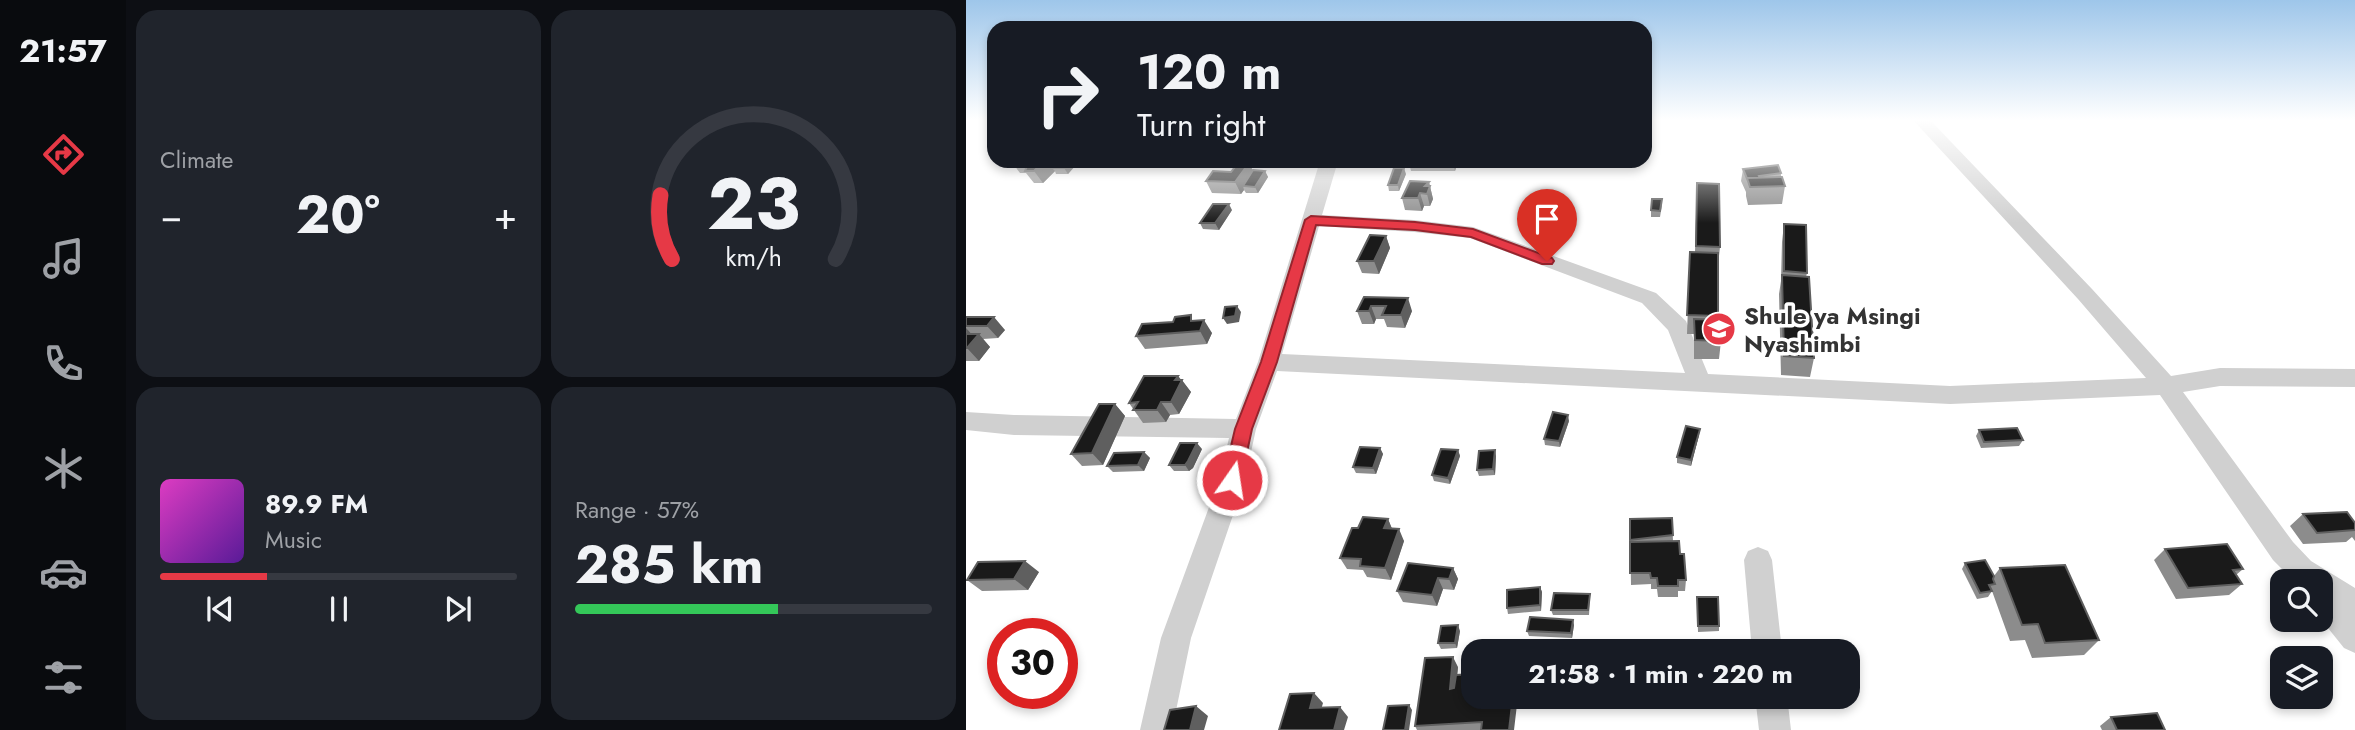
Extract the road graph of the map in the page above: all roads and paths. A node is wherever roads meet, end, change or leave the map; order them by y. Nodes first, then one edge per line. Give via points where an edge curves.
1 (1954, 155) edge
2 (1327, 168) edge
3 (1311, 220) junction
4 (1269, 362) junction
5 (2355, 378) edge
6 (1700, 382) junction
7 (2166, 386) junction
8 (966, 421) edge
9 (1244, 429) junction
10 (1758, 560) dead end
11 (2303, 569) edge
12 (2333, 590) edge
13 (2355, 604) edge
14 (2333, 610) edge
15 (2355, 638) edge
16 (1766, 639) edge
17 (1773, 709) edge
18 (1156, 730) edge
19 (1775, 730) edge

1 - 7 street
2 - 3 street
3 - 4 street
3 - 6 street via 1473,233 1649,298 1678,326
4 - 6 street
4 - 9 street
5 - 7 street via 2220,377
6 - 7 street via 1951,395
7 - 11 street via 2283,551
8 - 9 street
9 - 18 street via 1232,480 1176,638
10 - 16 street
12 - 13 street
14 - 15 street
17 - 19 street

